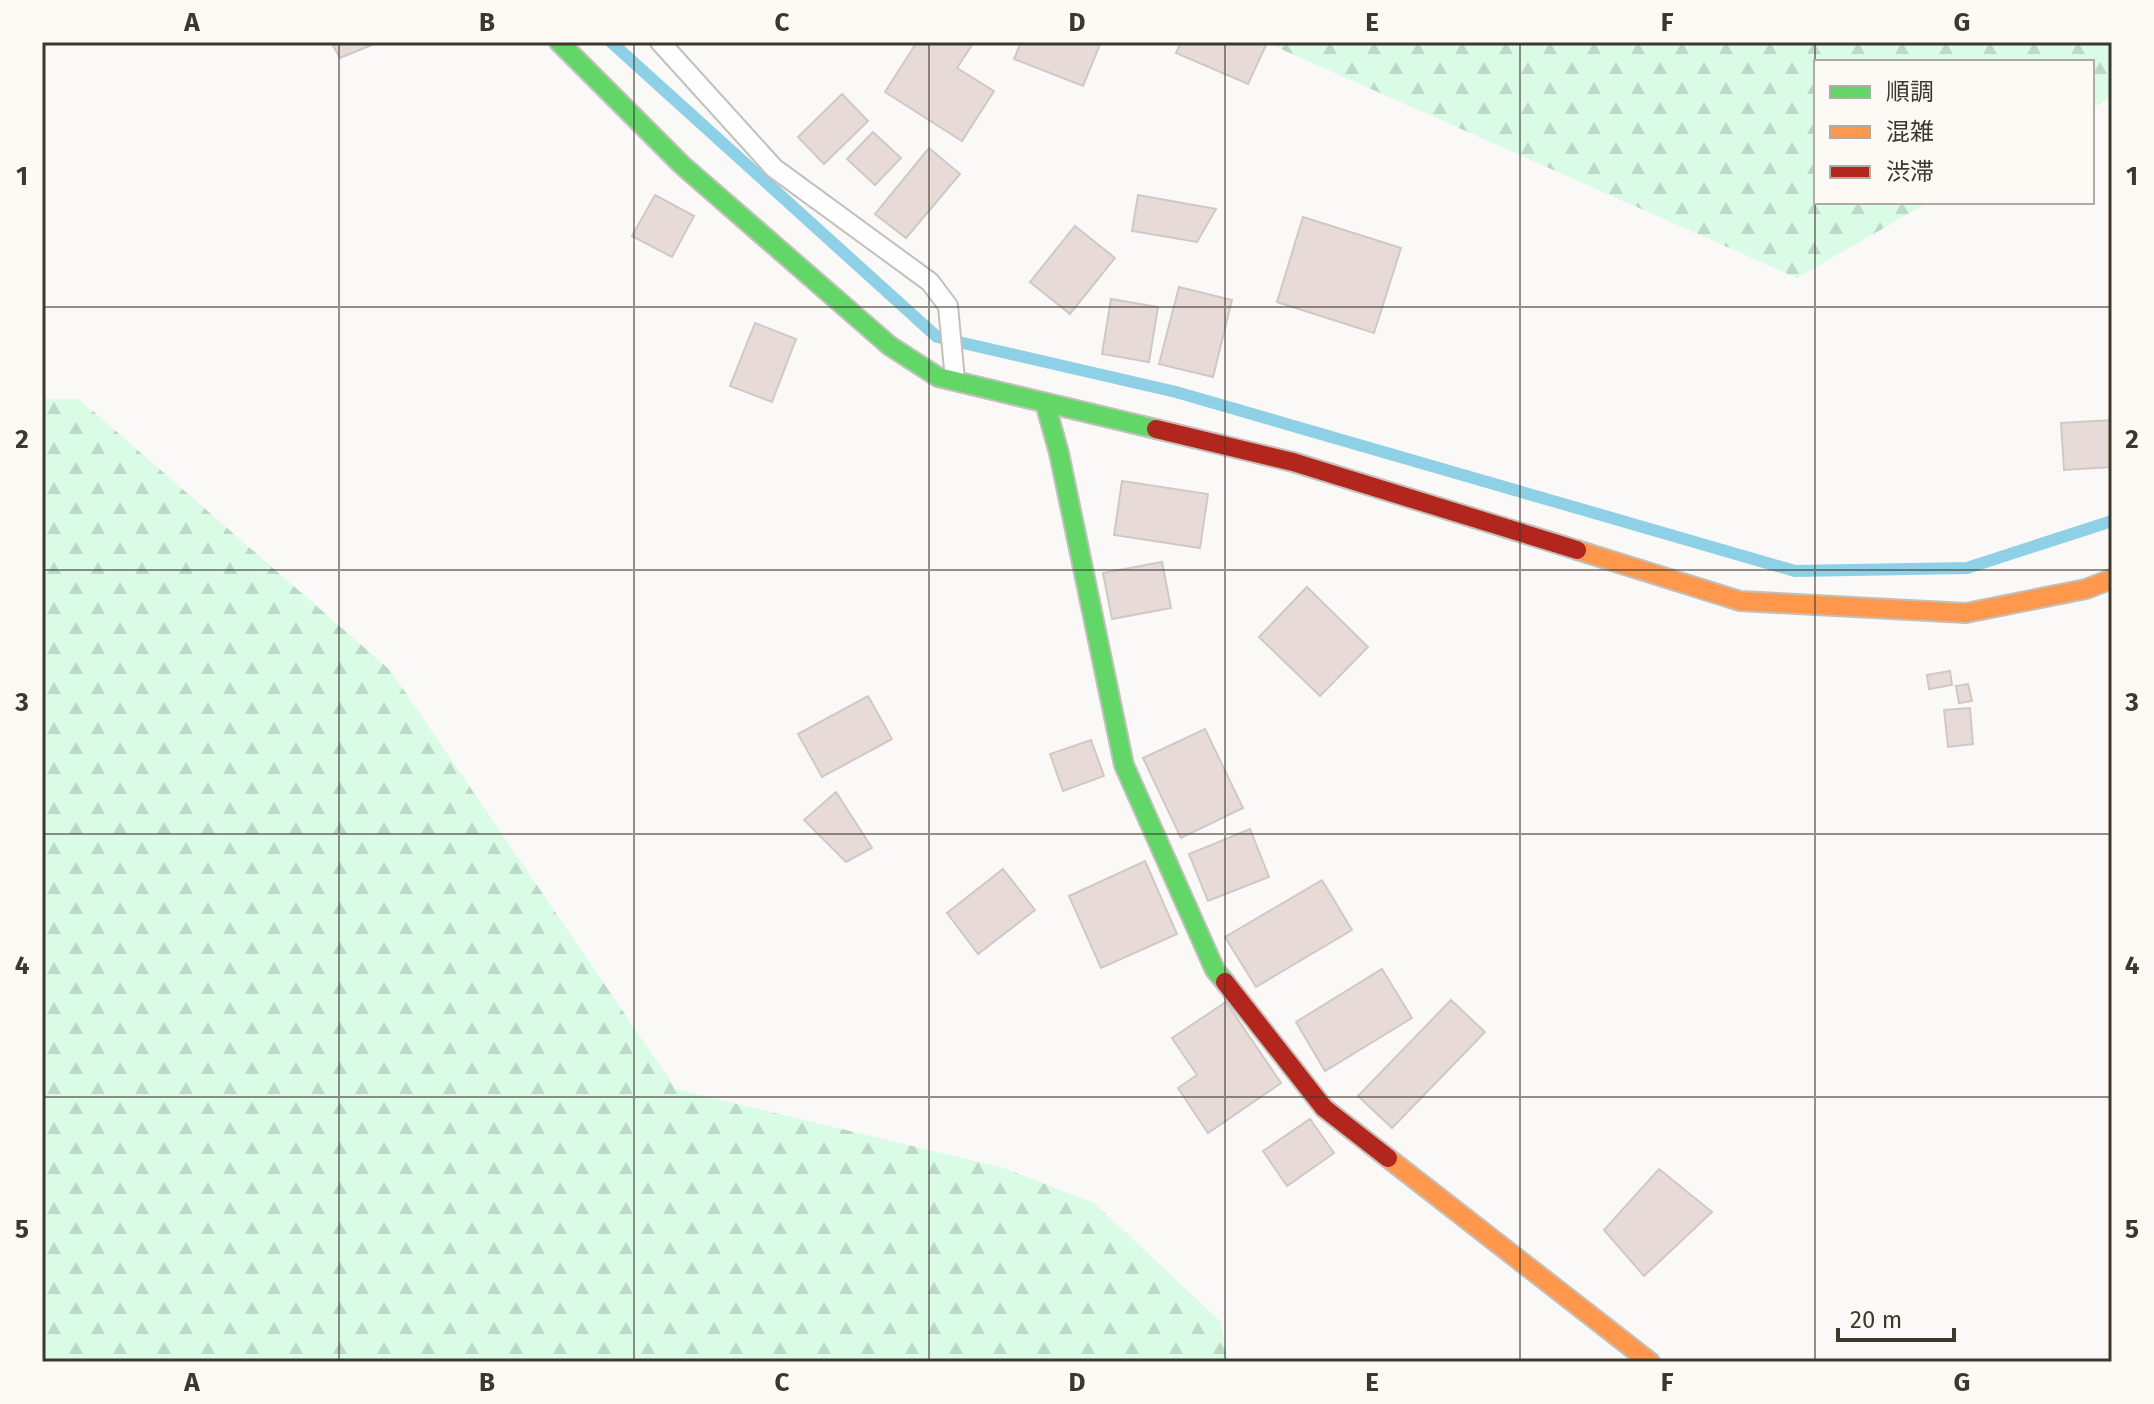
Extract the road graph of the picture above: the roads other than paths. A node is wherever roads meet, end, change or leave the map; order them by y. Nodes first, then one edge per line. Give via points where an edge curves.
1 (559, 42) edge
2 (660, 42) edge
3 (955, 380) junction
4 (1045, 403) junction
5 (2112, 579) edge
6 (1650, 1362) edge

1 - 3 street via 682,165 890,346 938,377
2 - 3 lane via 774,168 930,282 948,306
3 - 4 street
4 - 5 street via 1293,462 1740,601 1966,613
4 - 6 street via 1124,765 1215,970 1324,1108

